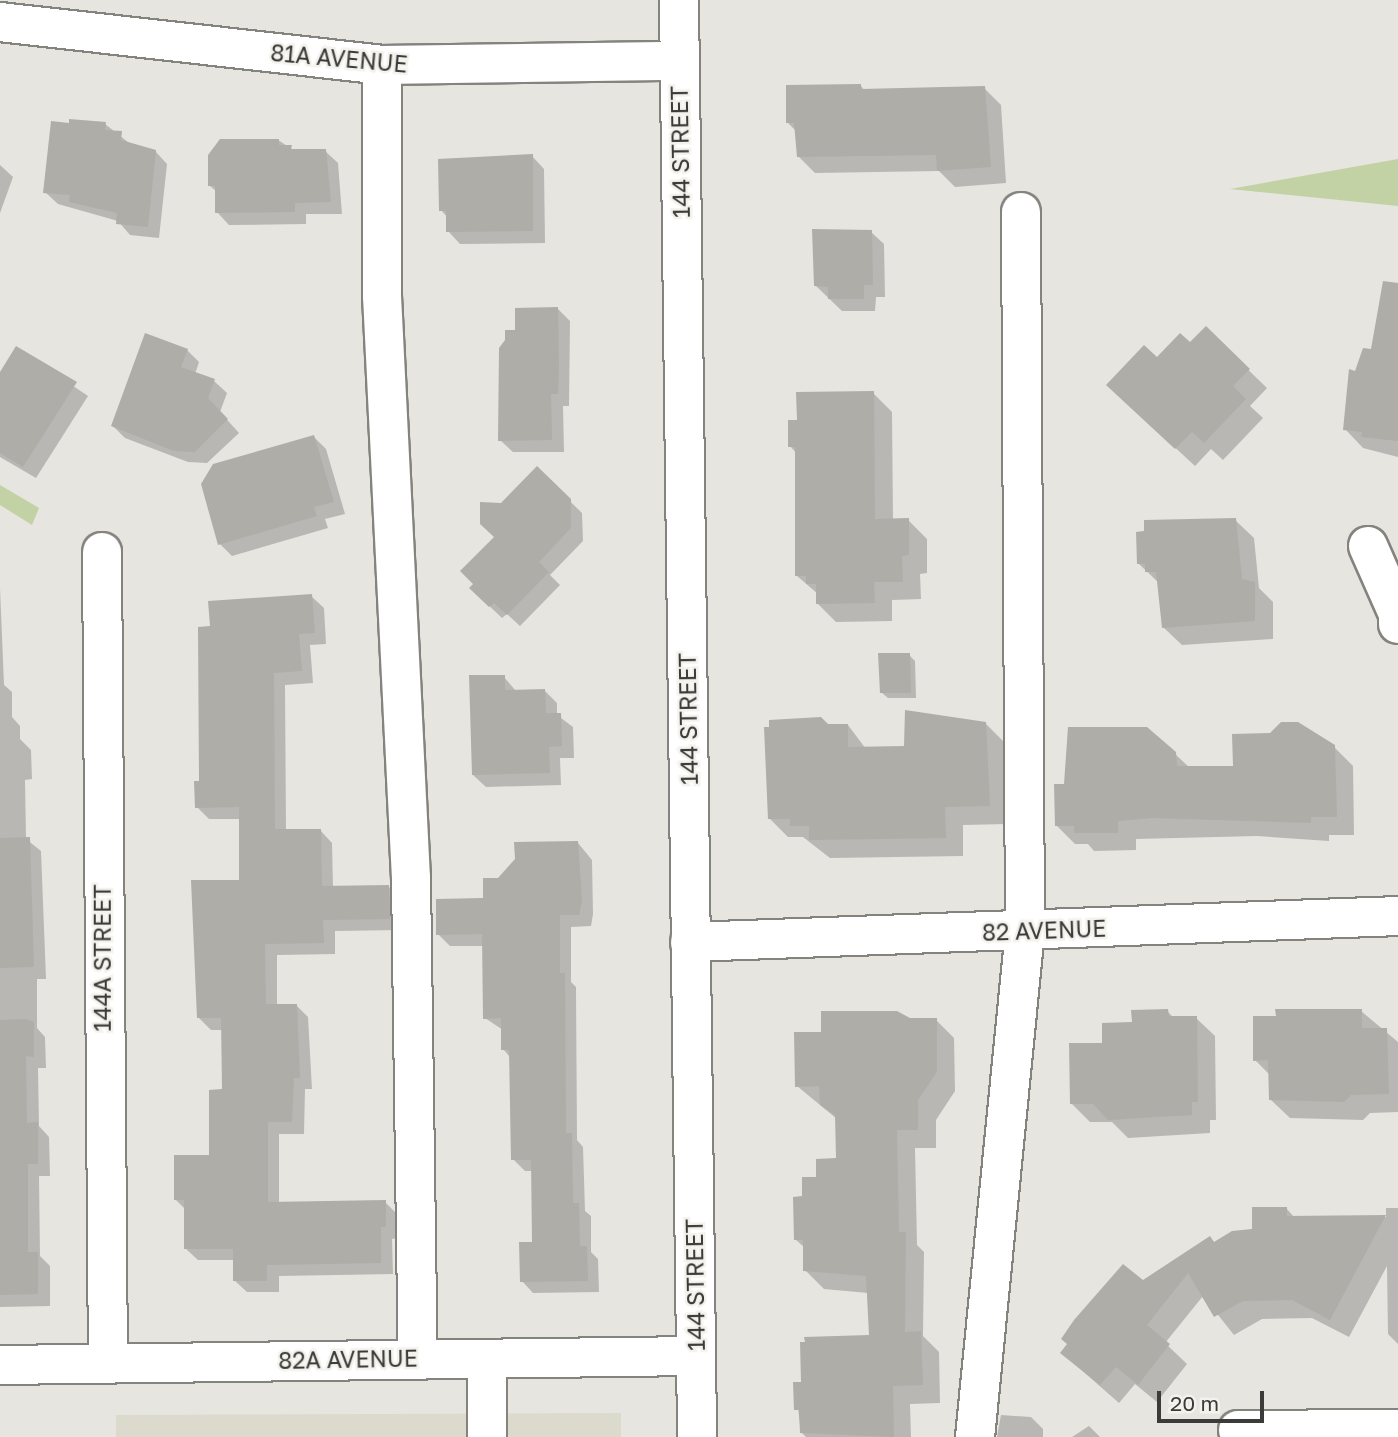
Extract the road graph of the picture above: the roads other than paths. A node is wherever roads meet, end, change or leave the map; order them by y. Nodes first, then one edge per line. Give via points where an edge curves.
1 (679, 0) edge
2 (0, 22) edge
3 (679, 61) junction
4 (382, 65) junction
5 (1021, 212) dead end
6 (1368, 546) dead end
7 (102, 552) dead end
8 (1398, 624) edge
9 (1398, 916) edge
10 (1025, 931) junction
11 (690, 943) junction
12 (696, 1356) junction
13 (418, 1359) junction
14 (487, 1359) junction
15 (108, 1364) junction
16 (0, 1365) edge
17 (1398, 1429) edge
18 (1238, 1430) dead end
19 (487, 1437) edge
20 (697, 1437) edge
21 (975, 1437) edge

1 - 3 street, 144 STREET
2 - 4 street, 81A AVENUE
3 - 4 street, 81A AVENUE
3 - 11 street, 144 STREET
4 - 13 street via 382,296 411,878
5 - 10 street
6 - 8 street via 1398,614
7 - 15 street, 144A STREET
9 - 10 street, 82 AVENUE
10 - 11 street, 82 AVENUE
10 - 21 street
11 - 12 street, 144 STREET
12 - 14 street, 82A AVENUE
12 - 20 street, 144 STREET
13 - 14 street, 82A AVENUE
13 - 15 street, 82A AVENUE
14 - 19 street
15 - 16 street, 82A AVENUE
17 - 18 street

